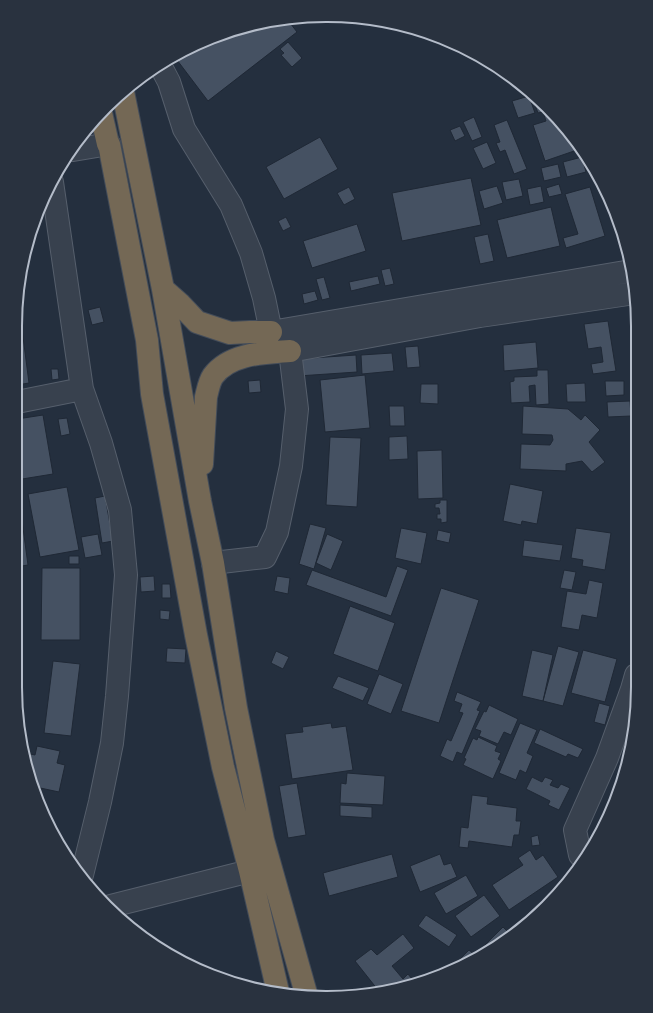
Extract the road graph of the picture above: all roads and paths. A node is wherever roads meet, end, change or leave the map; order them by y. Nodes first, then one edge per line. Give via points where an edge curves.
1 (163, 70) edge
2 (124, 99) edge
3 (103, 121) edge
4 (109, 144) junction
5 (79, 149) edge
6 (53, 191) edge
7 (626, 272) edge
8 (163, 289) junction
9 (629, 293) edge
10 (271, 332) junction
11 (290, 351) junction
12 (82, 389) junction
13 (22, 401) edge
14 (200, 501) junction
15 (213, 563) junction
16 (631, 693) edge
17 (580, 855) edge
18 (83, 870) edge
19 (250, 871) junction
20 (115, 905) edge
21 (277, 986) edge
22 (305, 990) edge

1 - 10 street via 184,129 231,205 240,225 264,298
2 - 8 highway
3 - 4 highway
4 - 5 street
4 - 19 highway via 147,340 152,394 196,635 223,767
6 - 12 street
7 - 10 street
8 - 10 highway via 197,322 230,333
8 - 14 highway
9 - 11 street via 480,316
11 - 14 highway via 242,357 225,365 213,377 206,396
11 - 15 street via 297,409 291,466 277,532 265,556
12 - 13 street
12 - 18 street via 120,510 126,575 112,743
14 - 15 highway
15 - 22 highway via 236,708 263,840
16 - 17 street via 607,758 575,830
19 - 20 street
19 - 21 highway

